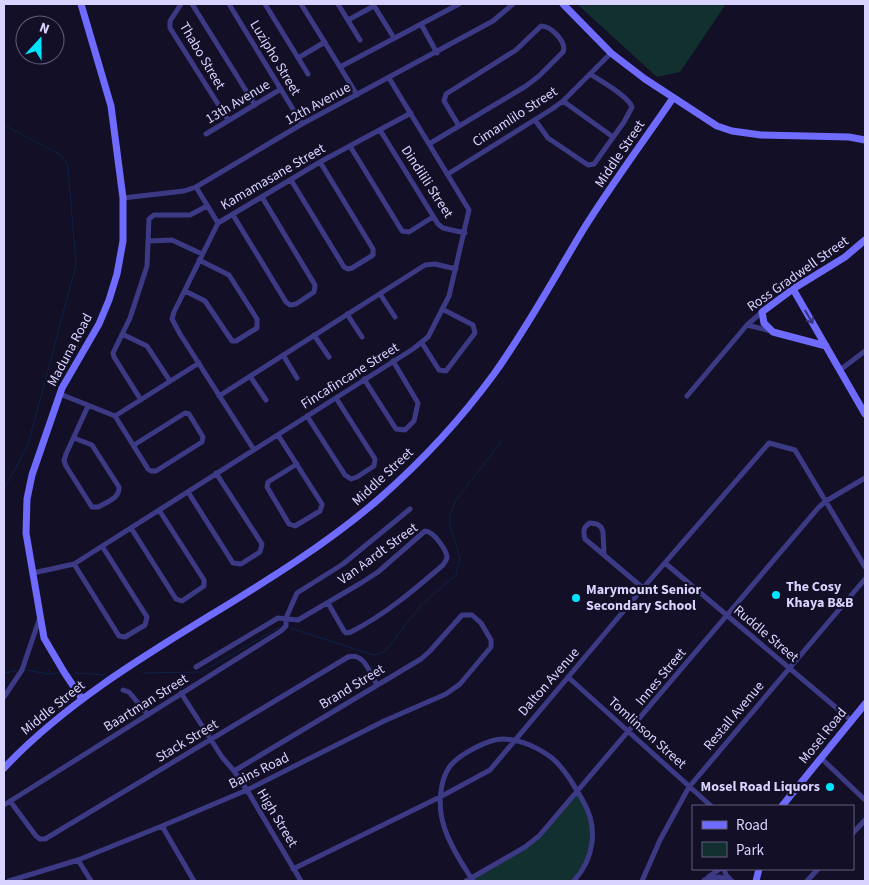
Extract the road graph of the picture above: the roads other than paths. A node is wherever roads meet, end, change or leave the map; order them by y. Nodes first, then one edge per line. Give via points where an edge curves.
1 (81, 4) edge
2 (181, 4) edge
3 (192, 4) edge
4 (229, 4) edge
5 (265, 4) edge
6 (301, 4) edge
7 (338, 4) edge
8 (459, 4) edge
9 (514, 4) edge
10 (563, 4) edge
11 (374, 5) edge
12 (448, 6) edge
13 (348, 20) junction
14 (421, 24) junction
15 (394, 38) junction
16 (360, 40) dead end
17 (324, 42) junction
18 (437, 52) junction
19 (611, 53) junction
20 (298, 58) junction
21 (340, 67) junction
22 (308, 74) dead end
23 (590, 74) junction
24 (389, 78) junction
25 (281, 89) junction
26 (357, 95) junction
27 (673, 98) junction
28 (563, 101) junction
29 (254, 105) junction
30 (411, 113) junction
31 (228, 120) junction
32 (535, 120) junction
33 (302, 124) junction
34 (459, 126) junction
35 (380, 130) junction
36 (206, 134) dead end
37 (613, 137) junction
38 (865, 140) edge
39 (429, 144) junction
40 (350, 146) junction
41 (320, 162) junction
42 (448, 174) junction
43 (291, 180) junction
44 (196, 187) junction
45 (262, 197) junction
46 (123, 198) junction
47 (207, 206) junction
48 (232, 215) junction
49 (434, 217) junction
50 (218, 223) junction
51 (464, 233) junction
52 (865, 240) edge
53 (149, 241) junction
54 (202, 254) junction
55 (199, 260) junction
56 (456, 269) junction
57 (793, 289) junction
58 (185, 291) junction
59 (380, 294) junction
60 (442, 309) junction
61 (762, 312) junction
62 (347, 314) junction
63 (395, 318) dead end
64 (747, 325) junction
65 (773, 332) junction
66 (122, 334) junction
67 (314, 335) junction
68 (362, 337) dead end
69 (422, 343) junction
70 (826, 346) junction
71 (865, 351) edge
72 (283, 355) junction
73 (329, 357) dead end
74 (393, 361) junction
75 (199, 363) junction
76 (840, 370) junction
77 (250, 376) junction
78 (297, 378) dead end
79 (364, 380) junction
80 (170, 381) junction
81 (60, 394) junction
82 (219, 396) junction
83 (687, 396) dead end
84 (336, 398) junction
85 (141, 400) junction
86 (266, 400) dead end
87 (88, 406) junction
88 (865, 414) edge
89 (115, 416) junction
90 (307, 416) junction
91 (278, 435) junction
92 (74, 438) junction
93 (134, 445) junction
94 (254, 450) junction
95 (297, 464) junction
96 (216, 473) junction
97 (865, 478) edge
98 (188, 492) junction
99 (826, 501) junction
100 (410, 509) dead end
101 (159, 510) junction
102 (131, 528) junction
103 (102, 546) junction
104 (604, 554) junction
105 (665, 563) junction
106 (74, 564) junction
107 (865, 567) edge
108 (32, 573) junction
109 (865, 580) edge
110 (643, 588) junction
111 (328, 603) junction
112 (472, 615) joint
113 (727, 616) junction
114 (40, 617) junction
115 (286, 618) junction
116 (196, 667) dead end
117 (789, 668) junction
118 (568, 677) junction
119 (377, 685) junction
120 (123, 690) dead end
121 (181, 693) junction
122 (4, 696) edge
123 (82, 698) junction
124 (865, 704) edge
125 (148, 715) junction
126 (852, 721) junction
127 (629, 732) junction
128 (211, 740) junction
129 (514, 740) junction
130 (822, 758) junction
131 (4, 768) edge
132 (234, 771) junction
133 (689, 787) junction
134 (246, 790) junction
135 (578, 791) junction
136 (440, 797) junction
137 (865, 800) edge
138 (10, 801) junction
139 (4, 805) edge
140 (710, 805) edge
141 (783, 805) edge
142 (865, 820) edge
143 (162, 826) junction
144 (854, 832) edge
145 (78, 860) junction
146 (293, 869) junction
147 (718, 870) edge
148 (724, 870) edge
149 (817, 870) edge
150 (470, 880) edge
151 (702, 880) edge
152 (9, 881) edge
153 (91, 881) edge
154 (194, 881) edge
155 (301, 881) edge
156 (574, 881) edge
157 (642, 881) edge
158 (732, 881) edge
159 (806, 881) edge

1 - 46 street, Maduna Road via 111,106
2 - 31 street, Thabo Street via 170,21 170,28
3 - 29 street, Thabo Street
4 - 25 street, Luzipho Street
5 - 20 street, Luzipho Street
6 - 17 street
7 - 13 street
8 - 12 street
9 - 18 street, 12th Avenue via 493,21
10 - 19 street
11 - 13 street
11 - 15 street
12 - 14 street
13 - 16 street
14 - 15 street
14 - 18 street
15 - 21 street
17 - 20 street
17 - 21 street
18 - 24 street, 12th Avenue
19 - 23 street, Cimamlilo Street
19 - 27 street
20 - 22 street, Luzipho Street
21 - 26 street
23 - 28 street, Cimamlilo Street
23 - 37 street via 632,105
24 - 26 street, 12th Avenue
24 - 30 street, Fincafincane Street
25 - 29 street, 13th Avenue
25 - 33 street, Luzipho Street
26 - 33 street, 12th Avenue
27 - 38 street via 710,123 745,134
27 - 123 street, Middle Street via 584,228 493,375 459,418 411,469 358,517 319,546
28 - 32 street, Cimamlilo Street
28 - 37 street
29 - 31 street, 13th Avenue
30 - 35 street, Kamamasane Street
30 - 39 street, Fincafincane Street
31 - 36 street, 13th Avenue
32 - 37 street via 548,138 588,165 596,162
32 - 42 street, Cimamlilo Street
33 - 44 street, 12th Avenue
34 - 34 street via 533,81 563,52 564,43 549,27 541,26 516,50 446,94 444,101
34 - 39 street
35 - 40 street, Kamamasane Street
35 - 49 street, Dindilili Street
39 - 42 street, Fincafincane Street
40 - 41 street, Kamamasane Street
40 - 49 street via 402,231 409,232
41 - 43 street, Kamamasane Street
41 - 43 street via 373,248 373,255 352,268 344,266
42 - 51 street, Fincafincane Street via 468,208
43 - 45 street, Kamamasane Street
44 - 46 street, 12th Avenue
44 - 47 street
45 - 48 street, Kamamasane Street
45 - 48 street via 315,285 314,292 296,304 286,302
46 - 81 street, Maduna Road via 123,241 109,300
47 - 50 street
47 - 53 street via 190,215 152,216
48 - 50 street, Kamamasane Street
49 - 51 street, Dindilili Street via 442,228
50 - 54 street, Kamamasane Street
51 - 56 street, Fincafincane Street
52 - 57 street, Ross Gradwell Street via 845,257
53 - 54 street via 174,241
53 - 66 street via 147,266 132,315
54 - 55 street, Kamamasane Street
55 - 58 street, Kamamasane Street
55 - 58 street via 230,276 257,319 257,328 236,341 231,340 205,301
56 - 59 street via 429,264
56 - 60 street, Fincafincane Street
57 - 61 street, Ross Gradwell Street
57 -> 70 street
58 - 75 street, Kamamasane Street via 172,319
59 - 62 street
59 - 63 street
60 - 69 street, Fincafincane Street via 430,335
60 - 69 street via 472,325 475,333 445,372 438,369
61 - 64 street, Ross Gradwell Street
61 - 65 street via 764,324
62 - 67 street
62 - 68 street
64 - 65 street
64 - 83 street, Ross Gradwell Street
65 - 70 street
66 - 80 street via 147,346
66 - 85 street via 113,356
67 - 72 street
67 - 73 street
69 - 74 street, Fincafincane Street
70 - 76 street
71 - 76 street
72 - 77 street
72 - 78 street
74 - 79 street, Fincafincane Street
74 - 79 street via 418,402 414,421 405,430 396,429
75 - 80 street
75 - 82 street, Kamamasane Street
76 - 88 street
77 - 82 street
77 - 86 street
79 - 84 street, Fincafincane Street
80 - 85 street
81 - 87 street
81 - 108 street, Maduna Road via 27,499 26,533
82 - 94 street, Kamamasane Street
84 - 90 street, Fincafincane Street
84 - 90 street via 375,459 374,466 357,477 351,479 345,475
85 - 89 street
87 - 89 street
87 - 92 street
89 - 93 street
90 - 91 street, Fincafincane Street
91 - 94 street, Fincafincane Street
91 - 95 street
92 - 92 street via 65,463 91,506 98,508 118,495 120,487 93,446
93 - 93 street via 148,469 154,471 202,442 203,436 189,414 185,413
94 - 96 street, Fincafincane Street
95 - 95 street via 322,506 320,511 295,526 289,524 267,487 268,482
96 - 98 street, Fincafincane Street
96 - 98 street via 262,545 261,551 246,562 233,563
97 - 99 street, Innes Street
98 - 101 street, Fincafincane Street
99 - 105 street, Dalton Avenue via 794,450 769,443
99 - 107 street
99 - 113 street, Innes Street
100 - 115 street, Baartman Street via 343,564 299,591
101 - 102 street, Fincafincane Street
101 - 102 street via 204,581 198,592 182,601 176,599
102 - 103 street, Fincafincane Street
103 - 106 street, Fincafincane Street
103 - 106 street via 147,617 146,624 139,629 125,638 117,634
104 - 104 street via 602,530 597,524 590,523 584,529 585,539
104 - 110 street
105 - 110 street, Dalton Avenue
105 - 113 street, Ruddle Street
106 - 108 street, Fincafincane Street
108 - 114 street, Maduna Road
109 - 117 street, Restall Avenue
110 - 118 street, Dalton Avenue
111 - 111 street, Van Aardt Street via 378,572 425,531 432,533 446,554 443,565 404,599 351,632 344,631
111 - 115 street, Van Aardt Street via 298,620
112 - 119 street, Brand Street via 462,616 426,655
112 - 134 street, Bains Road via 485,628 491,640 490,649 460,684 446,694
113 - 117 street, Ruddle Street
113 - 127 street, Innes Street
114 - 122 street via 22,670
114 - 123 street, Maduna Road via 46,644
115 - 116 street, Baartman Street via 278,618
115 - 121 street, Baartman Street via 286,626 280,632
117 - 126 street, Ruddle Street
117 - 133 street, Restall Avenue
118 - 127 street, Tomlinson Street
118 - 129 street, Dalton Avenue
119 - 128 street, Stack Street via 361,658 351,656
119 - 132 street, Brand Street
120 - 125 street
121 - 125 street, Baartman Street
121 - 128 street, High Street
123 - 131 street, Middle Street via 41,731
124 - 126 street, Mosel Road
125 - 138 street, Baartman Street
126 - 130 street, Mosel Road
127 - 133 street, Tomlinson Street
127 - 135 street, Innes Street
128 - 132 street, High Street
128 - 138 street, Stack Street via 45,839 36,836
129 - 135 street via 554,760
129 - 136 street, Dalton Avenue via 490,770
129 - 136 street via 497,739 456,760 446,774
130 - 137 street
130 - 141 street, Mosel Road
132 - 134 street, High Street
133 - 140 street, Tomlinson Street
133 - 157 street, Restall Avenue
134 - 143 street, Bains Road
134 - 146 street, High Street
135 - 150 street, Innes Street via 535,840
135 - 156 street via 587,807 593,833 590,855
136 - 146 street, Dalton Avenue
136 - 150 street via 446,836
138 - 139 street
142 - 144 street
143 - 145 street, Bains Road
143 - 154 street
145 - 152 street, Bains Road
145 - 153 street
146 - 155 street, High Street
147 - 151 street
148 - 158 street
149 - 159 street
151 - 158 street via 719,877

